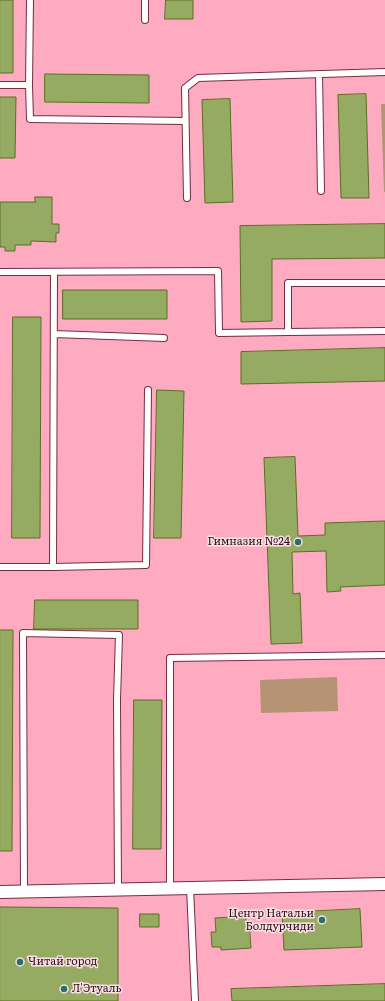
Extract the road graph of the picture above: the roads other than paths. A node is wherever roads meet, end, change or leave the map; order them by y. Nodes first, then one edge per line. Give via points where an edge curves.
1 (30, 0) edge
2 (145, 0) edge
3 (145, 20) dead end
4 (385, 72) edge
5 (319, 74) junction
6 (0, 85) edge
7 (29, 85) junction
8 (185, 121) junction
9 (321, 191) dead end
10 (187, 198) dead end
11 (0, 272) edge
12 (54, 272) junction
13 (385, 283) edge
14 (385, 331) edge
15 (288, 332) junction
16 (54, 334) junction
17 (164, 338) dead end
18 (148, 390) dead end
19 (0, 567) edge
20 (53, 567) junction
21 (385, 655) edge
22 (385, 884) edge
23 (190, 887) junction
24 (170, 888) junction
25 (118, 889) junction
26 (24, 891) junction
27 (0, 892) edge
28 (195, 1001) edge

1 - 7 lane
2 - 3 lane
4 - 5 lane
5 - 8 lane via 198,78 184,88
5 - 9 lane
6 - 7 lane
7 - 8 lane via 30,119
8 - 10 lane
11 - 12 lane
12 - 15 lane via 218,271 220,333
12 - 16 lane
13 - 15 lane via 288,283
14 - 15 lane
16 - 17 lane
16 - 20 lane
18 - 20 lane via 146,565
19 - 20 lane
21 - 24 lane via 170,658
22 - 23 street
23 - 24 street
23 - 28 lane
24 - 25 street
25 - 26 street
25 - 26 lane via 119,635 23,633
26 - 27 street

